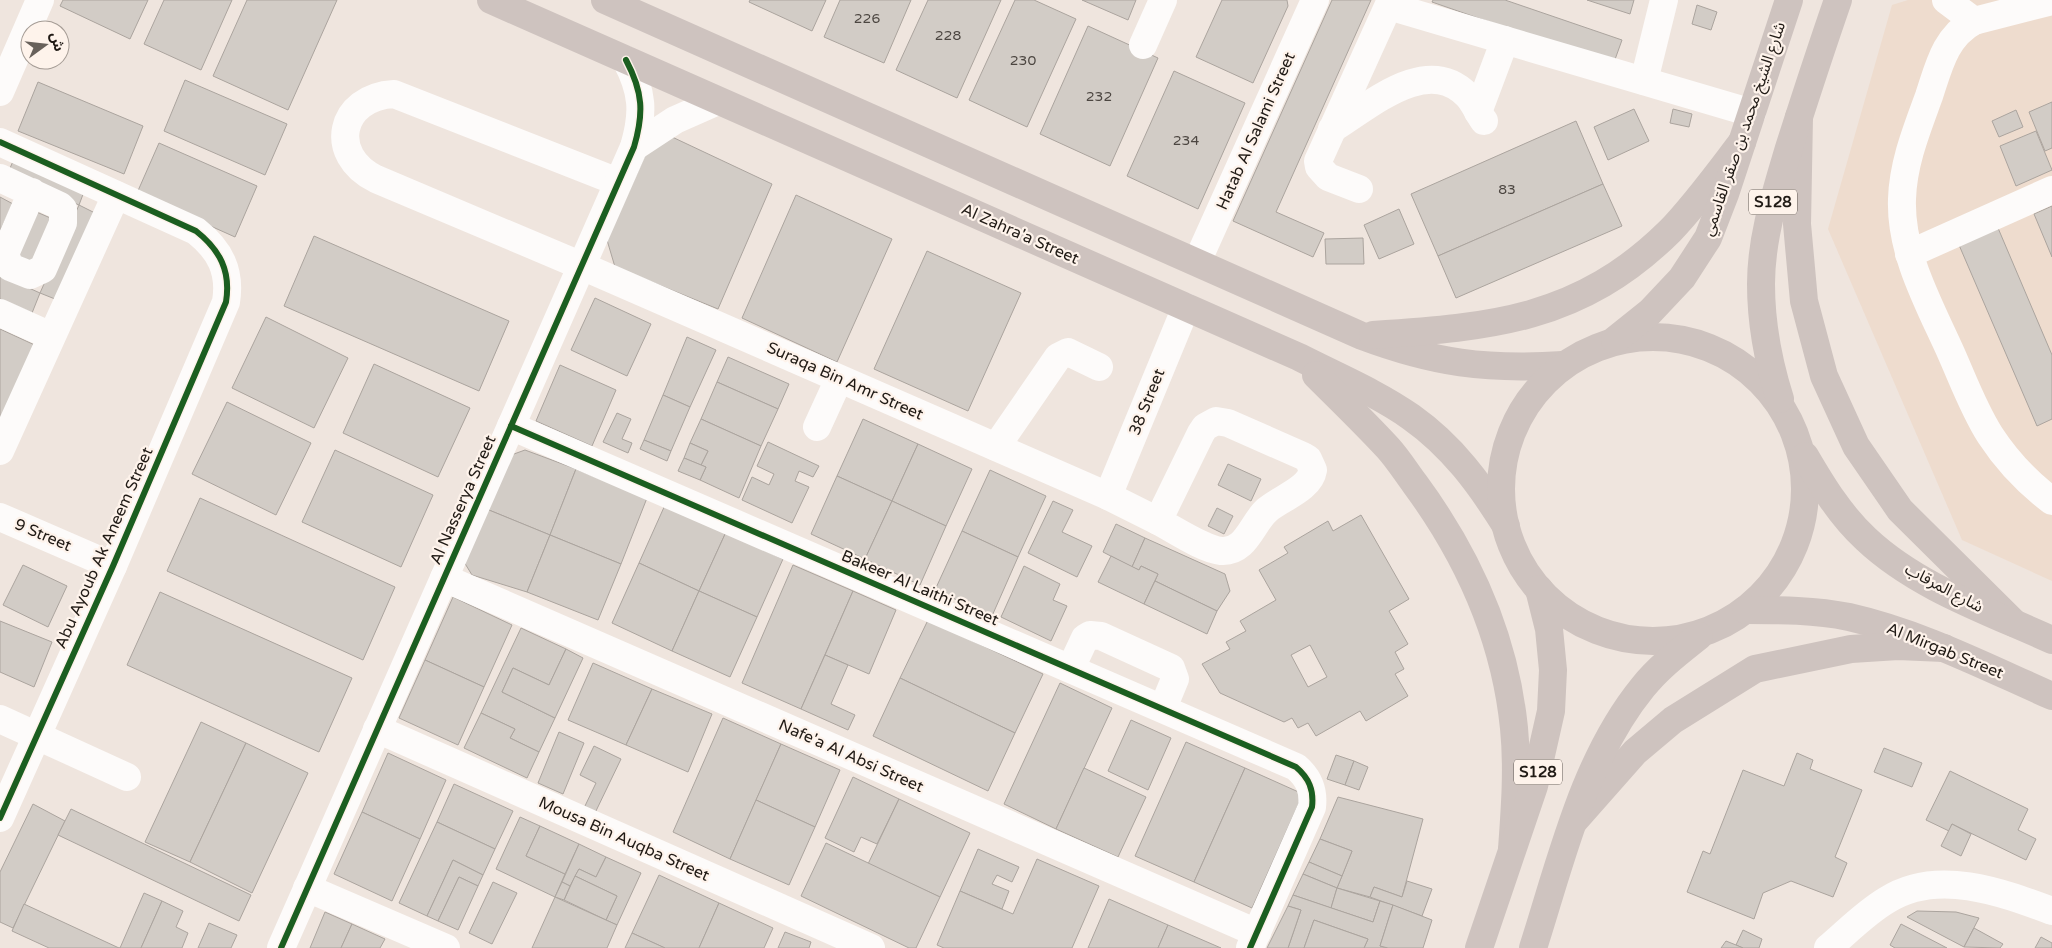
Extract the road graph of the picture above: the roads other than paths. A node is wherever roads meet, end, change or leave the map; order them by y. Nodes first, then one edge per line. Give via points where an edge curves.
1 (40, 0) edge
2 (491, 0) edge
3 (605, 0) edge
4 (1163, 0) edge
5 (1314, 0) edge
6 (1664, 0) edge
7 (1789, 0) edge
8 (1838, 0) edge
9 (1946, 0) edge
10 (2052, 2) edge
11 (1390, 3) edge
12 (1974, 21) junction
13 (1505, 40) junction
14 (1143, 45) dead end
15 (626, 60) junction
16 (1644, 81) junction
17 (0, 92) edge
18 (718, 101) junction
19 (1752, 113) junction
20 (1799, 118) junction
21 (1332, 129) junction
22 (0, 142) edge
23 (1742, 142) junction
24 (634, 147) junction
25 (0, 178) edge
26 (618, 182) junction
27 (1359, 189) dead end
28 (2052, 190) edge
29 (32, 192) dead end
30 (116, 195) junction
31 (1909, 254) junction
32 (1197, 262) junction
33 (582, 266) junction
34 (1186, 307) junction
35 (0, 313) edge
36 (51, 336) junction
37 (1362, 336) junction
38 (1613, 341) junction
39 (1299, 357) junction
40 (1563, 365) junction
41 (1099, 367) dead end
42 (839, 379) junction
43 (1783, 410) junction
44 (511, 426) junction
45 (817, 427) dead end
46 (1798, 444) junction
47 (996, 448) junction
48 (0, 450) edge
49 (1112, 488) junction
50 (2052, 501) edge
51 (1163, 513) junction
52 (0, 517) edge
53 (1506, 526) junction
54 (113, 566) junction
55 (444, 578) junction
56 (1539, 589) junction
57 (1746, 610) junction
58 (2014, 623) junction
59 (1704, 632) junction
60 (2052, 640) edge
61 (1944, 648) junction
62 (1071, 668) junction
63 (2052, 696) edge
64 (1163, 708) junction
65 (0, 719) edge
66 (378, 729) junction
67 (37, 736) junction
68 (127, 777) dead end
69 (0, 818) edge
70 (1575, 820) junction
71 (1512, 849) junction
72 (307, 888) junction
73 (2052, 911) edge
74 (1254, 940) edge
75 (281, 948) edge
76 (446, 948) edge
77 (871, 948) edge
78 (1479, 948) edge
79 (1533, 948) edge
80 (1828, 948) edge

1 - 17 street
2 - 15 main road, Al Zahra'a Street
3 - 32 main road
4 - 14 street
5 - 32 street, Hatab Al Salami Street
6 - 16 street
7 - 19 main road, شارع الشيخ محمد بن صقر القاسمي / S128
8 - 20 main road, S128
9 - 12 street
10 - 12 street
11 - 13 street
11 - 21 street
12 - 31 street via 1956,34 1943,53 1904,172 1902,200
13 - 16 street
13 - 21 street via 1481,116 1460,89 1443,81 1425,79 1401,86
15 - 18 main road, Al Zahra'a Street
15 - 24 street, Al Nasserya Street via 637,80 642,102 641,125
16 - 19 street
18 - 24 street via 674,120
18 - 34 main road, Al Zahra'a Street
19 - 23 main road, شارع الشيخ محمد بن صقر القاسمي / S128
20 - 43 main road, S128 via 1774,198 1765,240 1761,283 1770,369
20 - 58 main road via 1797,224 1804,301 1824,376 1856,446 1900,510
21 - 27 street via 1318,160 1318,168 1328,177
22 - 30 street
23 - 37 main road via 1670,231 1625,269 1576,299 1521,318 1464,329
23 - 38 main road, شارع الشيخ محمد بن صقر القاسمي / S128 via 1708,238 1682,278 1650,312
24 - 26 street, Al Nasserya Street
25 - 29 street
26 - 33 street, Al Nasserya Street
26 - 33 street, Suraqa Bin Amr Street via 394,94 366,100 355,109 348,122 347,150 363,173
28 - 31 street
30 - 36 street
30 - 54 street, Abu Ayoub Ak Aneem Street via 196,231 209,241 220,255 228,288 226,302
31 - 50 street via 1990,434 2011,464 2036,490
32 - 37 main road
33 - 42 street, Suraqa Bin Amr Street
33 - 44 street, Al Nasserya Street
34 - 39 main road, Al Zahra'a Street
34 - 49 street, 38 Street
35 - 36 street
36 - 48 street
37 - 40 main road via 1400,350 1481,367
38 - 40 main road
38 - 43 main road via 1662,337 1710,347 1738,362 1763,384
39 - 53 main road, Al Zahra'a Street via 1411,417 1448,448 1480,485
39 - 71 main road via 1389,449 1428,502 1460,554 1486,609 1504,667 1514,727 1517,788
40 - 53 main road via 1532,398 1517,420 1505,454 1501,491
41 - 47 street via 1068,352 1058,357
42 - 45 street
42 - 47 street, Suraqa Bin Amr Street
43 - 46 main road
44 - 55 street, Al Nasserya Street
44 - 62 street, Bakeer Al Laithi Street
46 - 57 main road via 1804,480 1802,517 1791,552 1772,584
46 - 58 main road, شارع المرقاب via 1827,494 1865,538 1912,574
47 - 49 street, Suraqa Bin Amr Street
49 - 51 street, Suraqa Bin Amr Street
51 - 51 street, Suraqa Bin Amr Street via 1211,548 1231,550 1248,538 1251,529 1269,508 1309,481 1313,470 1308,459 1228,423 1216,421 1205,427
52 - 54 street, 9 Street
53 - 56 main road via 1519,560
54 - 67 street, Abu Ayoub Ak Aneem Street
55 - 66 street, Al Nasserya Street
55 - 74 street, Nafe'a Al Absi Street
56 - 59 main road via 1566,613 1598,630 1633,640 1669,640
56 - 71 main road, S128 via 1549,630 1553,670 1551,711 1534,786
57 - 59 main road
57 - 61 main road, Al Mirgab Street via 1797,610 1847,617 1897,629
58 - 60 main road, شارع المرقاب
59 - 70 main road, S128 via 1649,680 1619,719 1600,755
61 - 63 main road, Al Mirgab Street
61 - 70 main road via 1851,649 1755,669 1673,720 1635,752
62 - 64 street, Bakeer Al Laithi Street
62 - 64 street via 1085,638 1101,636 1171,668 1174,679
64 - 74 street, Bakeer Al Laithi Street via 1296,766 1310,785 1312,807
65 - 67 street
66 - 72 street, Al Nasserya Street
66 - 77 street, Mousa Bin Auqba Street
67 - 68 street
67 - 69 street, Abu Ayoub Ak Aneem Street
70 - 79 main road, S128
71 - 78 main road, S128
72 - 75 street, Al Nasserya Street
72 - 76 street
73 - 80 street via 1978,888 1947,884 1916,888 1888,899

